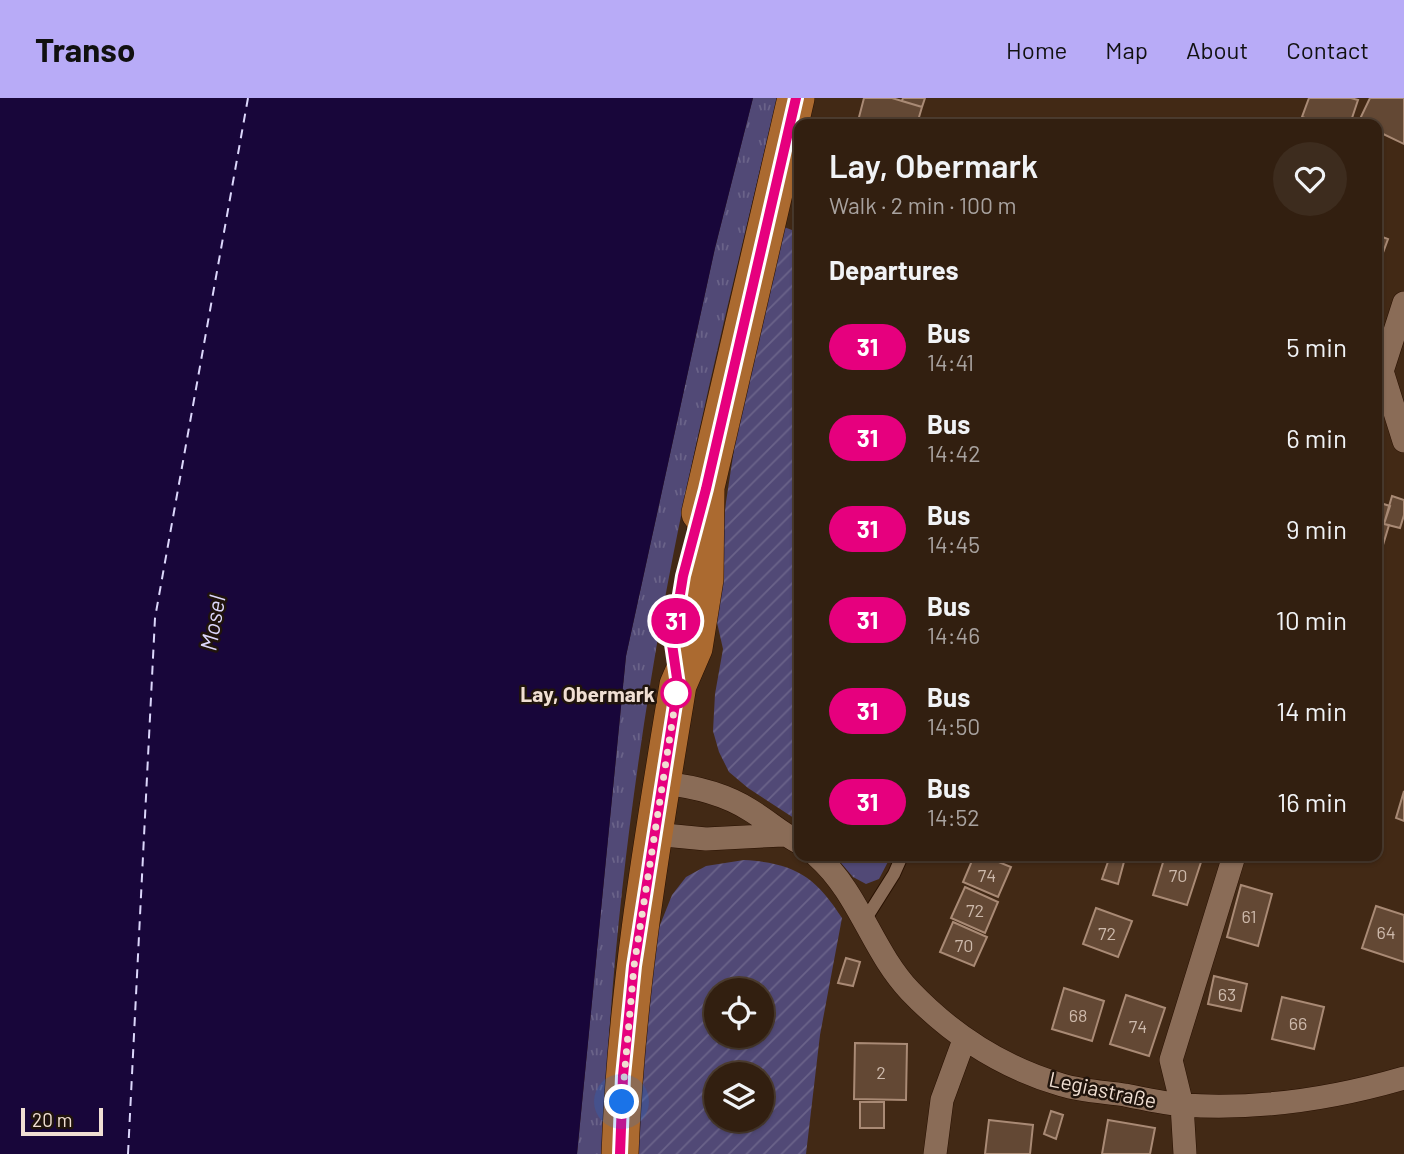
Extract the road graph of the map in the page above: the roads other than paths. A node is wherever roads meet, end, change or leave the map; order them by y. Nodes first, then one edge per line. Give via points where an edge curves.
1 (796, 98) edge
2 (1404, 303) edge
3 (1382, 373) edge
4 (1382, 384) edge
5 (1404, 442) edge
6 (662, 783) junction
7 (654, 834) junction
8 (792, 839) edge
9 (822, 861) edge
10 (900, 861) edge
11 (1232, 861) edge
12 (865, 920) junction
13 (964, 1040) junction
14 (1404, 1078) edge
15 (1182, 1105) junction
16 (620, 1154) edge
17 (935, 1154) edge
18 (1185, 1154) edge

1 - 6 main road via 706,489 705,579 694,648 678,685
2 - 3 street
4 - 5 street
6 - 7 main road
6 - 8 street via 731,800
7 - 8 street
7 - 16 main road via 634,966
9 - 12 street, Legiastraße
10 - 12 lane
11 - 15 street via 1171,1060
12 - 13 street, Legiastraße via 897,977
13 - 15 street, Legiastraße via 1010,1065 1063,1085
13 - 17 street via 942,1100
14 - 15 street, Legiastraße via 1316,1099 1253,1106
15 - 18 street

